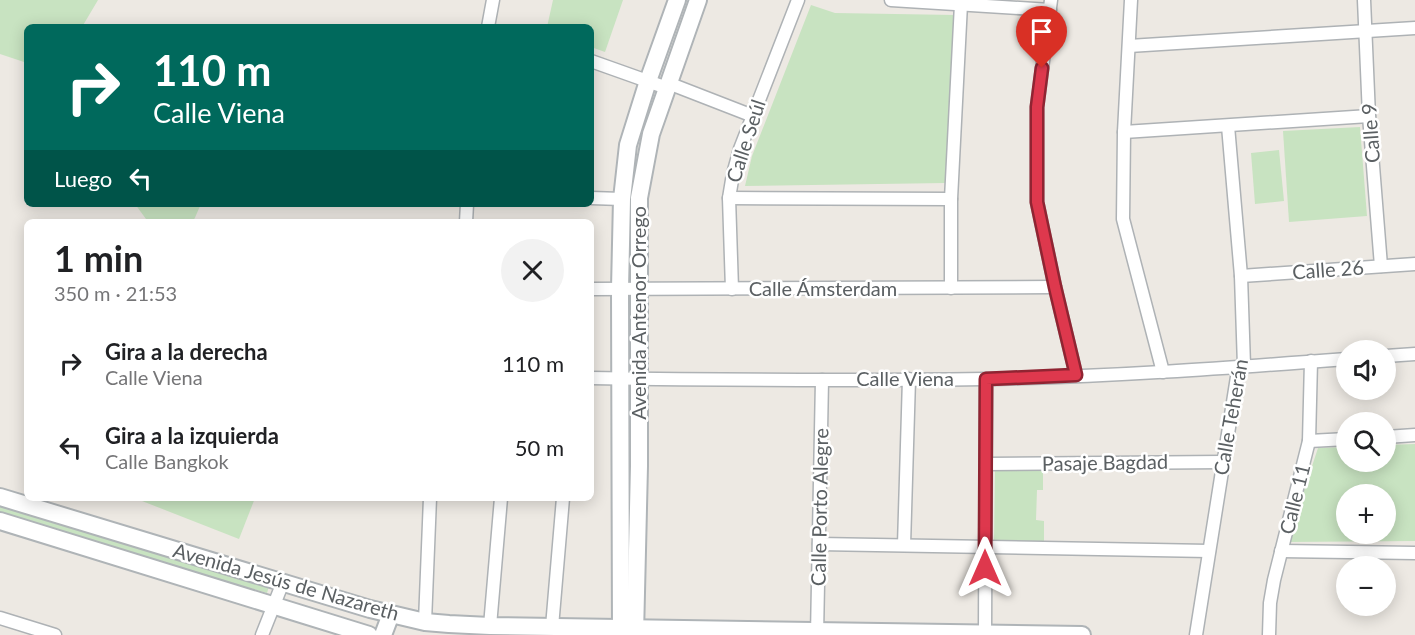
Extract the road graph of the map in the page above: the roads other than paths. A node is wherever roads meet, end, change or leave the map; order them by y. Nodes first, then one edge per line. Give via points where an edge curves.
1 (493, 0) edge
2 (677, 0) edge
3 (698, 0) edge
4 (798, 0) edge
5 (891, 0) edge
6 (1131, 0) edge
7 (1364, 0) edge
8 (961, 4) junction
9 (1050, 5) edge
10 (489, 24) edge
11 (1415, 28) edge
12 (1365, 31) junction
13 (1129, 46) junction
14 (594, 62) edge
15 (648, 81) junction
16 (668, 85) junction
17 (753, 116) junction
18 (1369, 116) junction
19 (1228, 126) junction
20 (1124, 132) junction
21 (594, 198) edge
22 (729, 198) junction
23 (622, 199) junction
24 (951, 199) junction
25 (1415, 264) edge
26 (1381, 266) junction
27 (1241, 276) junction
28 (1055, 287) junction
29 (951, 288) junction
30 (594, 289) edge
31 (732, 289) junction
32 (620, 290) junction
33 (639, 290) junction
34 (1415, 354) edge
35 (1396, 355) edge
36 (1336, 360) edge
37 (1311, 361) junction
38 (1244, 366) junction
39 (1163, 372) junction
40 (1076, 375) junction
41 (594, 378) edge
42 (621, 378) junction
43 (639, 379) junction
44 (909, 379) junction
45 (986, 379) junction
46 (822, 380) junction
47 (1415, 435) edge
48 (1396, 436) edge
49 (1336, 440) edge
50 (1309, 441) junction
51 (1224, 462) junction
52 (986, 464) junction
53 (621, 465) junction
54 (639, 466) junction
55 (0, 497) edge
56 (430, 501) edge
57 (501, 501) edge
58 (564, 501) edge
59 (0, 521) edge
60 (819, 544) junction
61 (904, 546) junction
62 (985, 547) junction
63 (1209, 551) junction
64 (1281, 551) junction
65 (1415, 553) edge
66 (283, 582) junction
67 (274, 606) junction
68 (370, 609) junction
69 (391, 614) junction
70 (0, 618) edge
71 (424, 622) junction
72 (490, 626) junction
73 (552, 627) junction
74 (449, 630) edge
75 (628, 631) edge
76 (686, 632) edge
77 (817, 633) edge
78 (365, 634) edge
79 (984, 634) edge
80 (55, 635) edge
81 (262, 635) edge
82 (383, 635) edge
83 (1082, 635) edge
84 (1196, 635) edge
85 (1269, 635) edge

1 - 10 street
2 - 15 main road, Avenida Antenor Orrego
3 - 16 main road, Avenida Antenor Orrego
4 - 17 street, Calle Seúl
5 - 8 street
6 - 13 street
7 - 12 street, Calle 9
8 - 9 street
8 - 24 street
9 - 28 street via 1037,107 1037,202
11 - 12 street
12 - 13 street
12 - 18 street, Calle 9
13 - 20 street
14 - 15 street
15 - 16 street
15 - 23 main road, Avenida Antenor Orrego via 628,145
16 - 17 street
16 - 33 main road, Avenida Antenor Orrego via 651,134 639,198
17 - 22 street, Calle Seúl via 740,149
18 - 19 street
18 - 26 street, Calle 9
19 - 20 street
19 - 27 street, Calle Teherán
20 - 39 street via 1123,219
21 - 23 street
22 - 24 street
22 - 31 street, Calle Seúl
23 - 32 main road, Avenida Antenor Orrego
24 - 29 street
25 - 26 street, Calle 26
26 - 27 street, Calle 26
27 - 38 street, Calle Teherán
28 - 29 street, Calle Ámsterdam
28 - 40 street
29 - 31 street, Calle Ámsterdam
30 - 32 street, Calle Ámsterdam
31 - 33 street, Calle Ámsterdam
32 - 33 street, Calle Ámsterdam
32 - 42 main road, Avenida Antenor Orrego
33 - 43 main road, Avenida Antenor Orrego
34 - 35 street
36 - 37 street, Calle Viena
37 - 38 street, Calle Viena
37 - 50 street, Calle 11
38 - 39 street, Calle Viena
38 - 51 street, Calle Teherán via 1236,377
39 - 40 street, Calle Viena
40 - 45 street, Calle Viena
41 - 42 street, Calle Viena
42 - 43 street, Calle Viena
42 - 53 main road, Avenida Antenor Orrego
43 - 46 street, Calle Viena
43 - 54 main road, Avenida Antenor Orrego
44 - 45 street, Calle Viena
44 - 46 street, Calle Viena
44 - 61 street
45 - 52 street
46 - 60 street, Calle Porto Alegre
47 - 48 street
49 - 50 street
50 - 64 street, Calle 11
51 - 52 street, Pasaje Bagdad
51 - 63 street, Calle Teherán
52 - 62 street
53 - 54 main road
53 - 75 main road, Avenida Antenor Orrego
54 - 75 main road, Avenida Antenor Orrego
55 - 66 main road, Avenida Jesús de Nazareth
56 - 71 street
57 - 72 street
58 - 73 street
59 - 67 main road, Avenida Jesús de Nazareth
60 - 61 street
60 - 77 street, Calle Porto Alegre
61 - 62 street
62 - 63 street
62 - 79 street
63 - 84 street, Calle Teherán
64 - 65 street
64 - 85 street, Calle 11 via 1270,603
66 - 67 street
66 - 68 main road, Avenida Jesús de Nazareth
67 - 78 main road, Avenida Jesús de Nazareth
67 - 81 street
68 - 69 main road, Avenida Jesús de Nazareth
68 - 78 main road
69 - 71 main road, Avenida Jesús de Nazareth
69 - 82 main road
70 - 80 street
71 - 74 main road, Avenida Jesús de Nazareth
72 - 73 main road, Avenida Jesús de Nazareth
72 - 74 main road, Avenida Jesús de Nazareth
73 - 75 main road, Avenida Jesús de Nazareth
75 - 76 main road, Avenida Jesús de Nazareth
76 - 77 main road, Avenida Jesús de Nazareth
77 - 79 main road, Avenida Jesús de Nazareth
79 - 83 main road, Avenida Jesús de Nazareth

